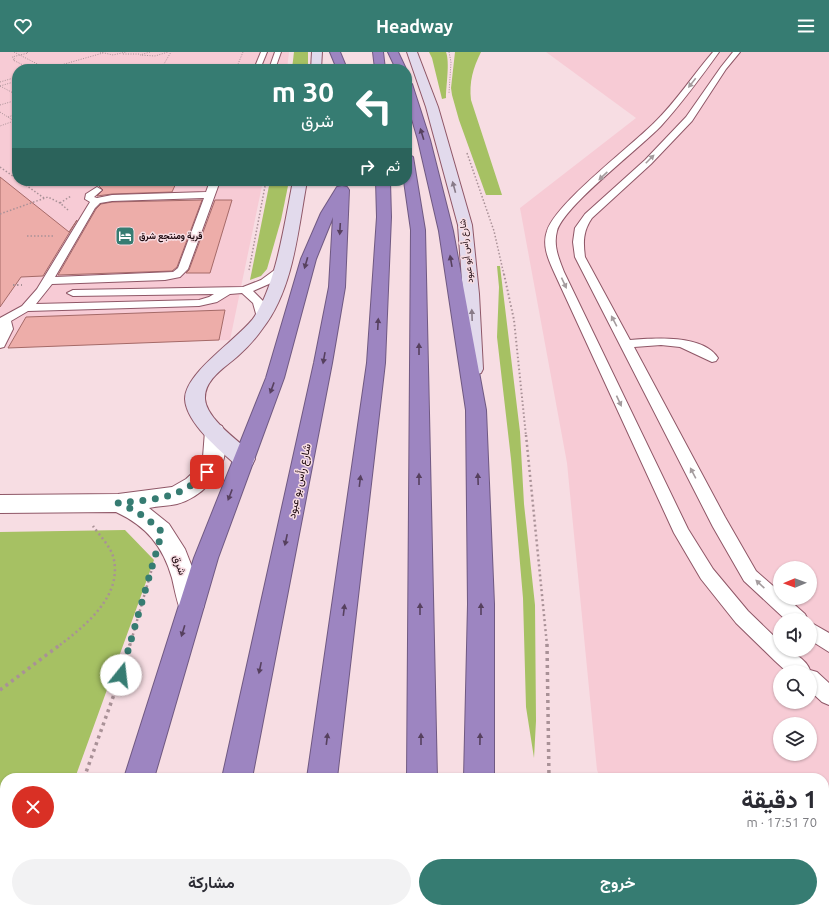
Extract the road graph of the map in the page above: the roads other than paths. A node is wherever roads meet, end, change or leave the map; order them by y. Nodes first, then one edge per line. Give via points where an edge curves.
1 (264, 52) edge
2 (278, 52) edge
3 (317, 52) edge
4 (335, 52) edge
5 (340, 52) edge
6 (378, 52) edge
7 (392, 52) edge
8 (412, 52) edge
9 (716, 52) edge
10 (737, 52) edge
11 (259, 64) edge
12 (274, 64) edge
13 (316, 64) edge
14 (340, 64) edge
15 (341, 64) edge
16 (379, 64) edge
17 (393, 64) edge
18 (398, 64) edge
19 (412, 100) edge
20 (213, 186) edge
21 (299, 186) edge
22 (342, 186) edge
23 (383, 186) edge
24 (411, 186) edge
25 (97, 190) dead end
26 (210, 195) junction
27 (97, 202) junction
28 (280, 271) junction
29 (49, 281) junction
30 (245, 290) junction
31 (227, 291) junction
32 (73, 293) dead end
33 (26, 308) junction
34 (262, 318) junction
35 (3, 321) edge
36 (0, 344) edge
37 (626, 344) junction
38 (712, 358) dead end
39 (476, 410) junction
40 (216, 431) junction
41 (244, 459) junction
42 (118, 503) junction
43 (0, 504) edge
44 (190, 606) junction
45 (791, 613) edge
46 (817, 635) edge
47 (829, 643) edge
48 (793, 665) edge
49 (817, 685) edge
50 (829, 694) edge
51 (140, 773) edge
52 (238, 773) edge
53 (323, 773) edge
54 (422, 773) edge
55 (479, 773) edge

1 - 11 lane
2 - 12 lane
3 - 13 street
4 - 14 highway
5 - 15 highway
6 - 16 highway
7 - 17 highway
7 - 18 highway
39 -> 8 street, شارع رأس أبو عبود via 465,225 432,107
9 -> 48 lane via 658,124 557,220 550,242 559,272 682,533 707,574 742,617
37 -> 10 lane via 580,257 580,228 588,216 648,162 689,119 723,68
39 -> 19 highway via 446,231
20 - 26 lane
21 - 28 street
22 -> 41 highway via 309,253 276,377
22 -> 52 highway, شارع رأس بو عبود via 337,287
53 -> 23 highway via 376,363 384,217
54 -> 24 highway via 418,230
25 - 27 lane via 89,196
26 - 27 lane via 125,193
26 - 29 lane via 182,269 176,275
27 - 29 lane via 91,207
28 - 30 lane via 265,282
28 - 34 street
29 - 33 lane
30 - 31 lane
30 - 34 lane via 258,302
31 - 32 lane
31 - 33 lane via 213,300 199,303
33 - 35 lane
34 - 40 street via 231,352 209,371 196,390 198,412
35 - 36 lane via 7,329
37 - 38 lane via 680,342 697,348
45 -> 37 lane via 750,576
55 -> 39 highway via 481,604
40 - 41 street
40 - 42 street, شرق via 214,457 207,472 194,485 176,495
41 -> 44 highway
42 - 43 street, شرق
42 - 44 street, شرق via 132,508 150,520 175,549
44 -> 51 highway
46 - 47 lane
49 - 50 lane

